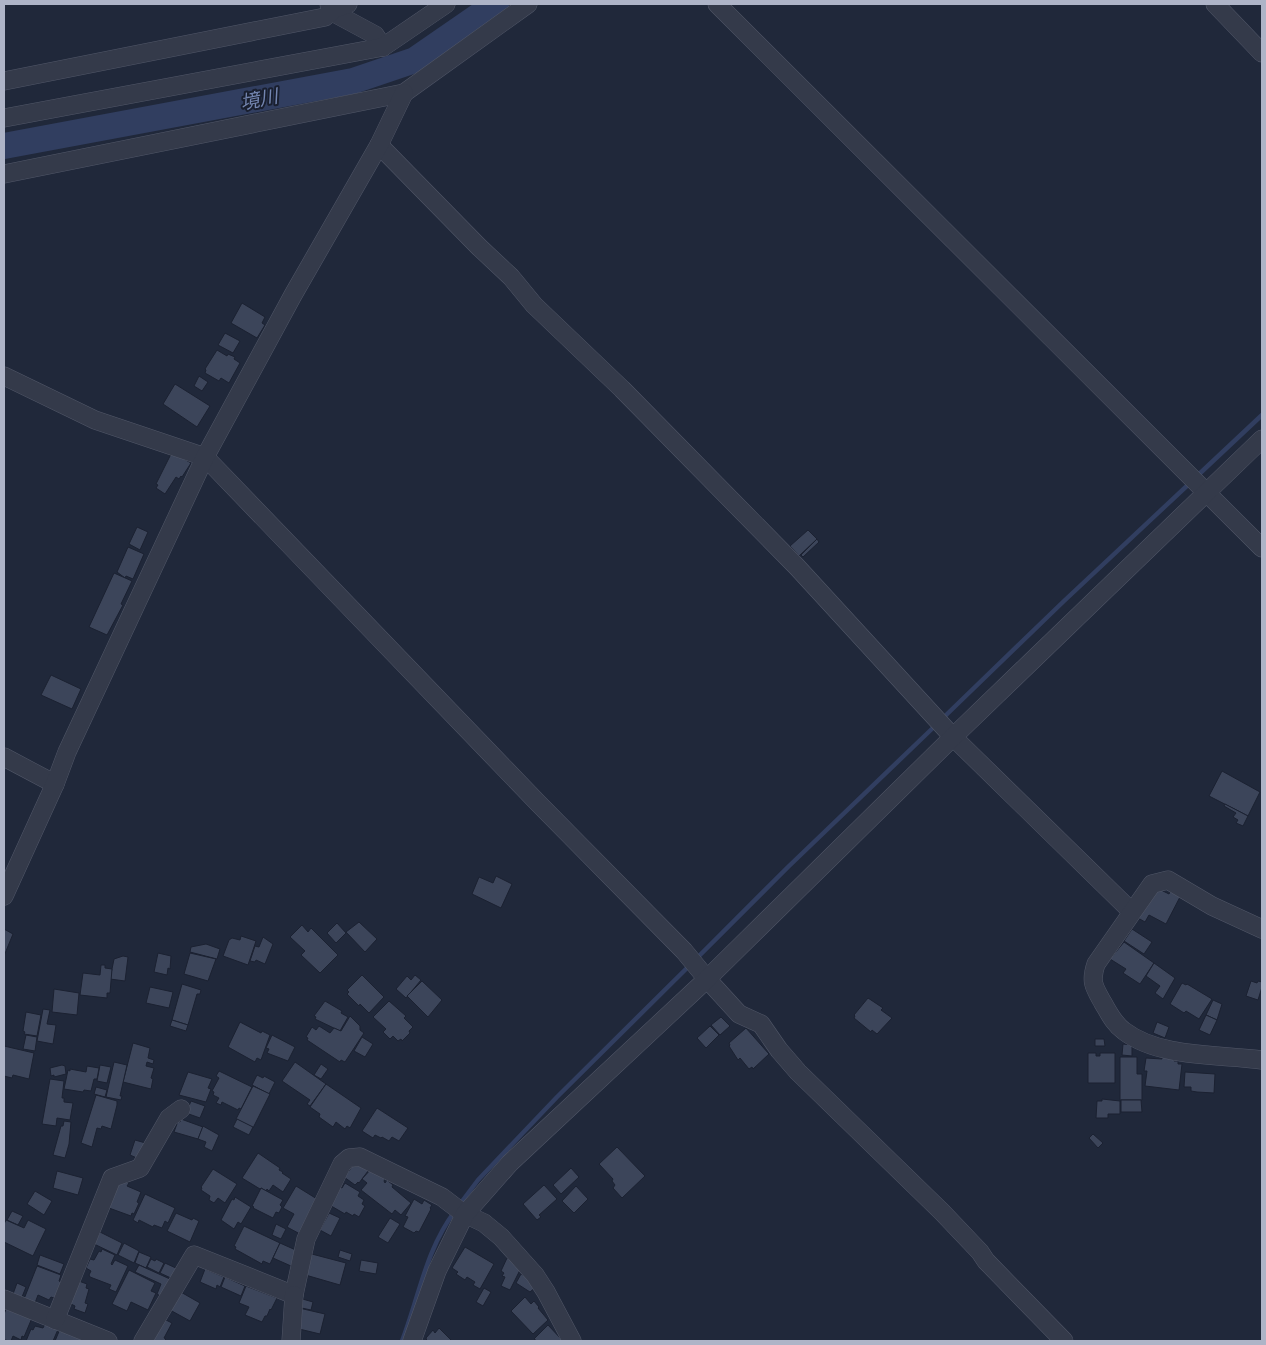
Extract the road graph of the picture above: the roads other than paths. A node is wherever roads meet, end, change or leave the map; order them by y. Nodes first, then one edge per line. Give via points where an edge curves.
1 (446, 4) edge
2 (528, 4) edge
3 (717, 4) edge
4 (1214, 4) edge
5 (337, 6) edge
6 (383, 47) junction
7 (1262, 53) edge
8 (4, 81) edge
9 (404, 93) junction
10 (4, 118) edge
11 (379, 145) junction
12 (4, 174) edge
13 (4, 376) edge
14 (1262, 439) edge
15 (205, 457) junction
16 (1204, 489) junction
17 (1262, 548) edge
18 (950, 733) junction
19 (4, 757) edge
20 (55, 784) junction
21 (4, 896) edge
22 (1131, 912) junction
23 (1262, 929) edge
24 (703, 974) junction
25 (1262, 1060) edge
26 (181, 1109) dead end
27 (464, 1214) junction
28 (294, 1295) junction
29 (4, 1299) edge
30 (55, 1320) junction
31 (108, 1341) edge
32 (143, 1341) edge
33 (291, 1341) edge
34 (412, 1341) edge
35 (572, 1341) edge
36 (1064, 1341) edge

1 - 6 street
2 - 9 street
3 - 16 street
4 - 7 street
5 - 6 street via 336,14 375,35
5 - 8 street via 325,17
6 - 10 street
9 - 11 street
9 - 12 street
11 - 15 street
11 - 18 street via 798,567
13 - 15 street via 95,420
14 - 16 street
15 - 20 street
15 - 24 street
16 - 17 street
16 - 18 street
18 - 22 street
18 - 24 street
19 - 20 street
20 - 21 street
22 - 23 street via 1152,884 1168,880 1212,906
22 - 25 street via 1092,974 1092,985 1113,1021 1136,1039 1162,1049
24 - 27 street via 510,1163
24 - 36 street via 739,1014 761,1024 798,1072 942,1212
26 - 30 street via 169,1118 140,1168 112,1178
27 - 28 street via 442,1197 360,1157 349,1158 342,1164 306,1239
27 - 34 street via 436,1271
27 - 35 street via 501,1237 535,1275
28 - 32 street via 194,1255
28 - 33 street
29 - 30 street
30 - 31 street

